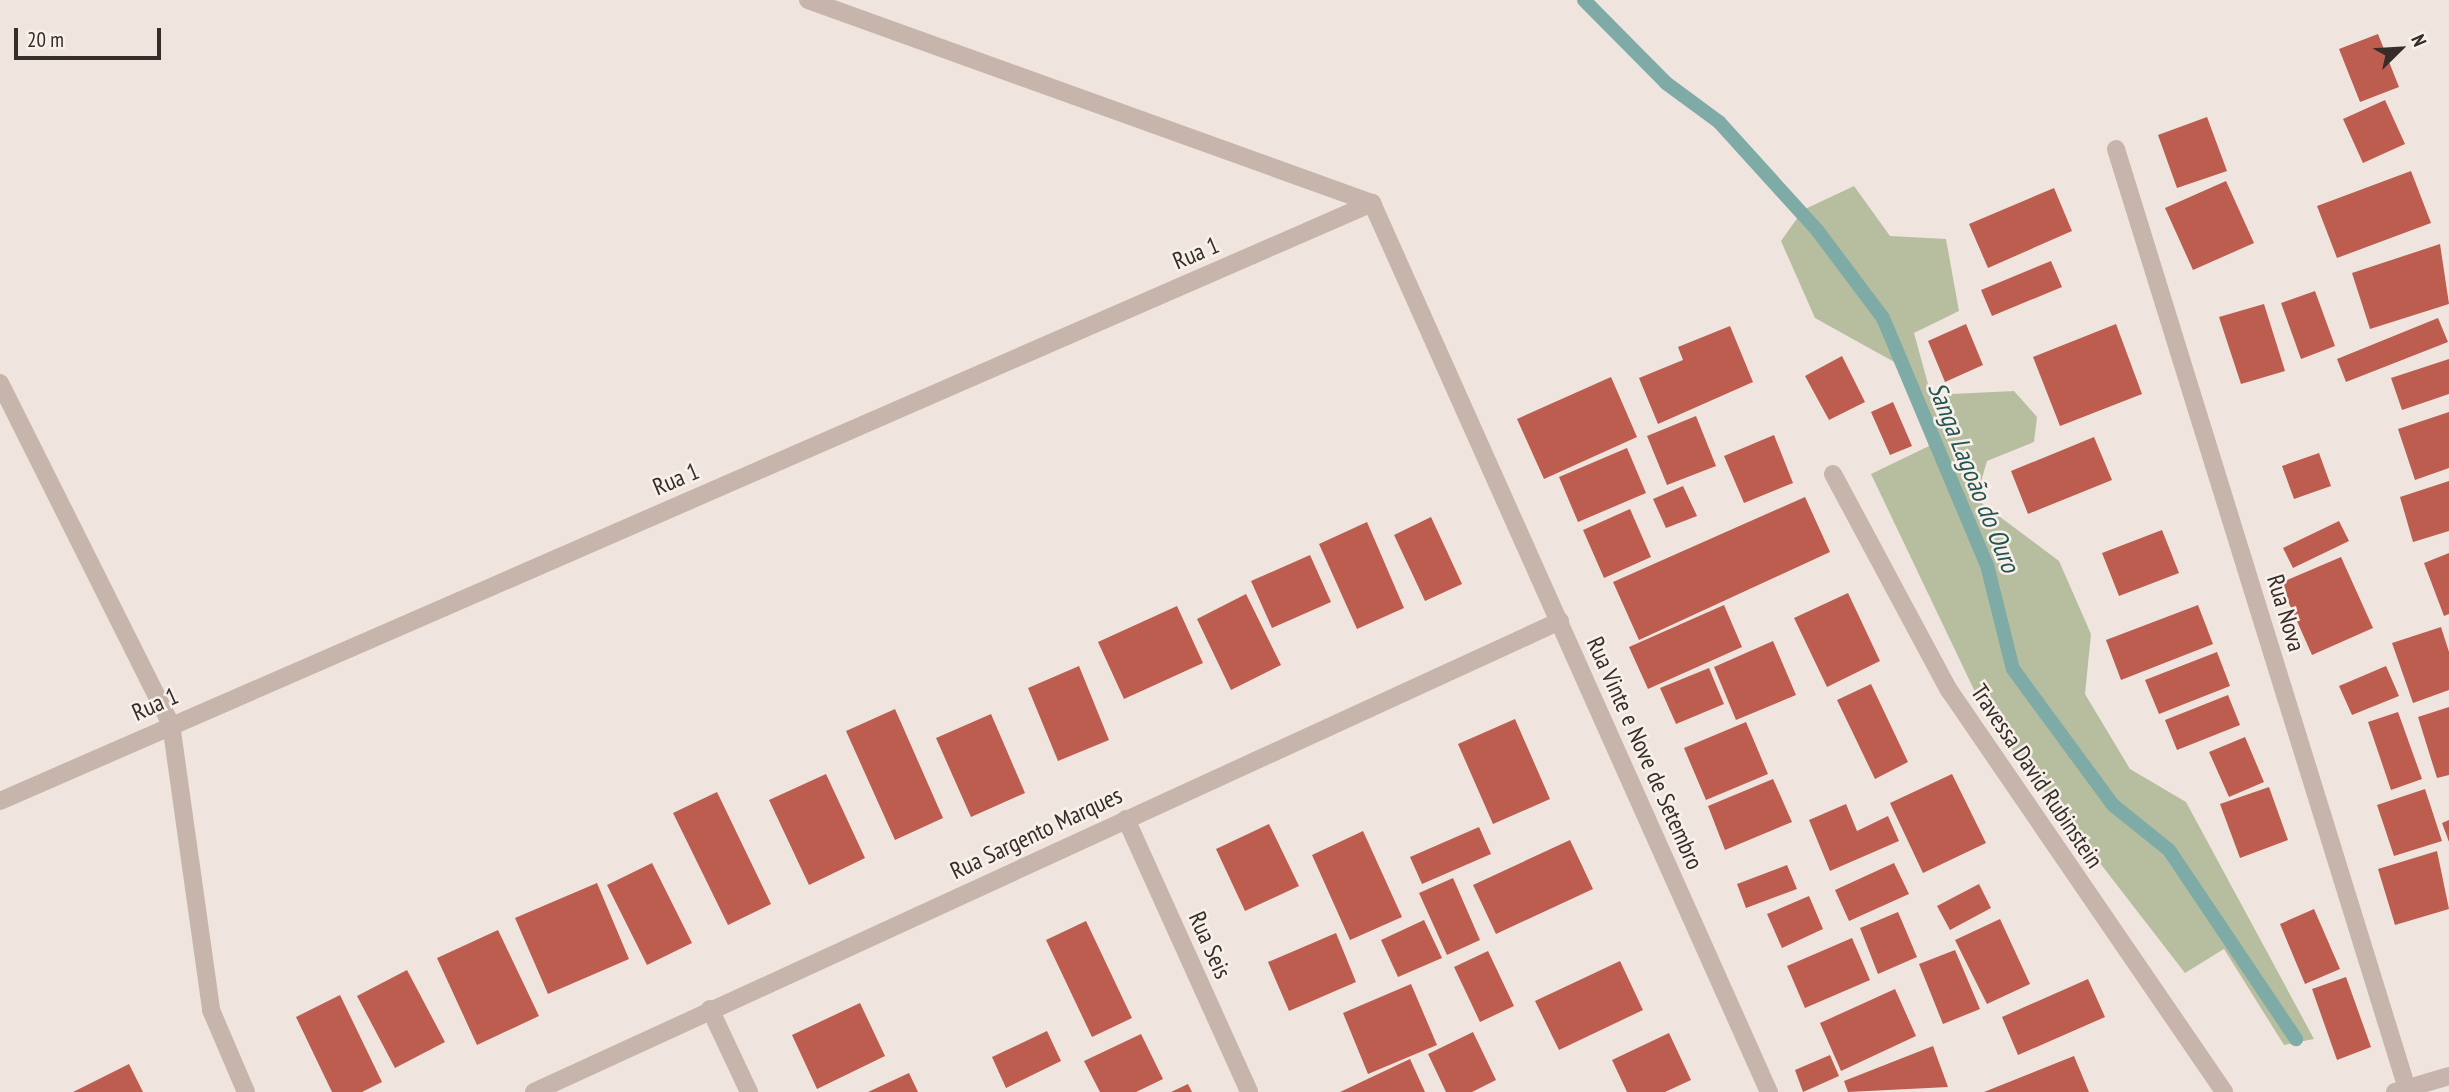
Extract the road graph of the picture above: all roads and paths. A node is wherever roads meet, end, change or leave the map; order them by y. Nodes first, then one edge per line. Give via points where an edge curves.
1 (808, 0) edge
2 (2116, 149) dead end
3 (1372, 203) junction
4 (0, 383) edge
5 (1833, 474) dead end
6 (1559, 621) junction
7 (171, 724) junction
8 (0, 802) edge
9 (1126, 819) junction
10 (710, 1009) junction
11 (2449, 1076) edge
12 (2403, 1091) edge
13 (246, 1092) edge
14 (534, 1092) edge
15 (748, 1092) edge
16 (1249, 1092) edge
17 (1769, 1092) edge
18 (2224, 1092) edge

1 - 3 street
2 - 12 street, Rua Nova
3 - 6 street, Rua Vinte e Nove de Setembro
3 - 7 street, Rua 1
4 - 7 street
5 - 18 street, Travessa David Rubinstein via 1949,690
6 - 9 street, Rua Sargento Marques
6 - 17 street, Rua Vinte e Nove de Setembro
7 - 8 street, Rua 1
7 - 13 street via 211,1010
9 - 10 street, Rua Sargento Marques
9 - 16 street, Rua Seis
10 - 14 street, Rua Sargento Marques
10 - 15 street
11 - 12 street

